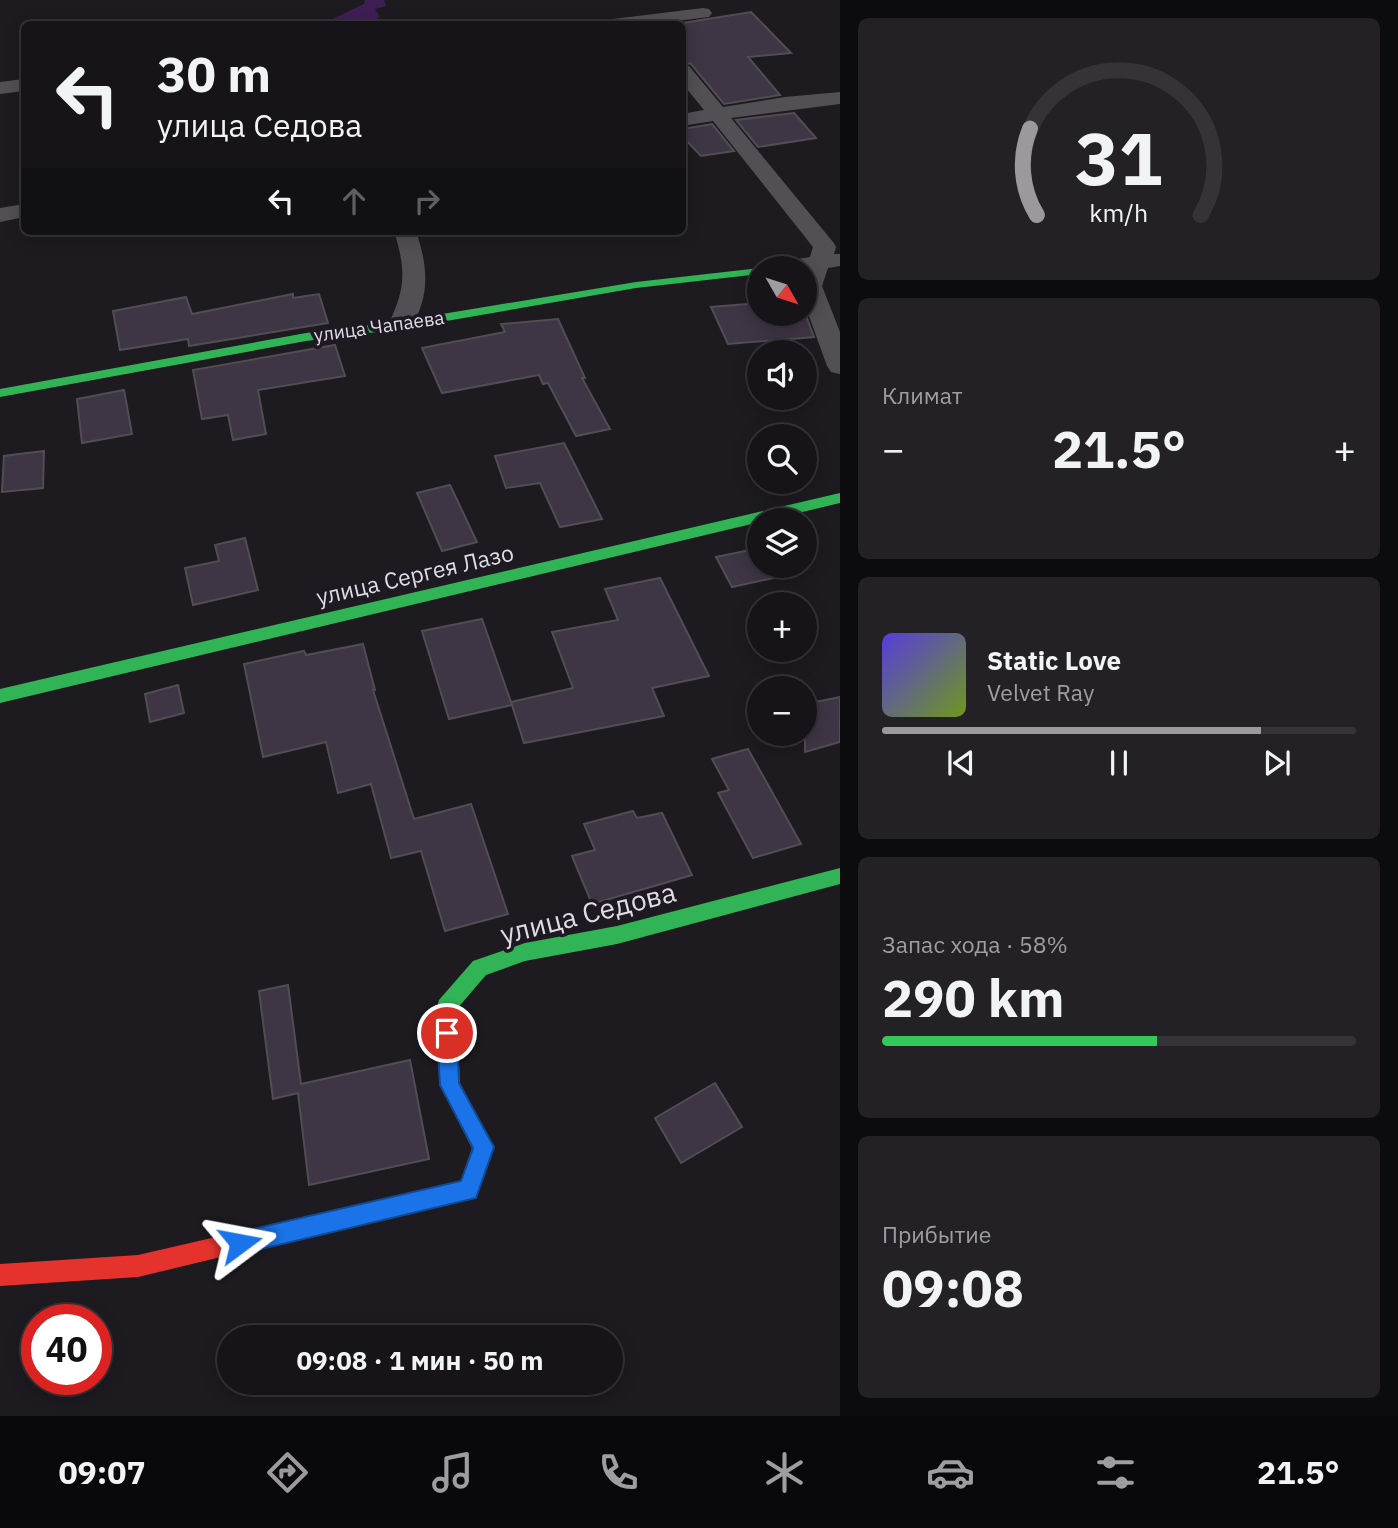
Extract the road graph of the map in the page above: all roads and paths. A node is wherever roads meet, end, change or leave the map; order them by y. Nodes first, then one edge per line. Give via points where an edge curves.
1 (703, 13) dead end
2 (657, 21) edge
3 (686, 75) edge
4 (21, 85) edge
5 (0, 88) edge
6 (840, 98) edge
7 (718, 115) junction
8 (686, 120) edge
9 (21, 212) edge
10 (0, 215) edge
11 (406, 235) edge
12 (829, 262) edge
13 (747, 272) edge
14 (400, 325) junction
15 (840, 366) edge
16 (0, 393) edge
17 (840, 499) edge
18 (0, 696) edge
19 (840, 876) edge
20 (0, 1275) edge

1 - 2 street
3 - 7 street
4 - 5 street
6 - 7 street
7 - 8 street
7 - 12 street via 825,247
9 - 10 street
11 - 14 street via 418,279
12 - 15 street via 810,286
13 - 14 street, улица Чапаева via 636,285
14 - 16 street, улица Чапаева via 306,337
17 - 18 street, улица Сергея Лазо
19 - 20 street, улица Седова via 617,935 526,952 480,968 446,1007 450,1085 483,1147 469,1190 138,1266

